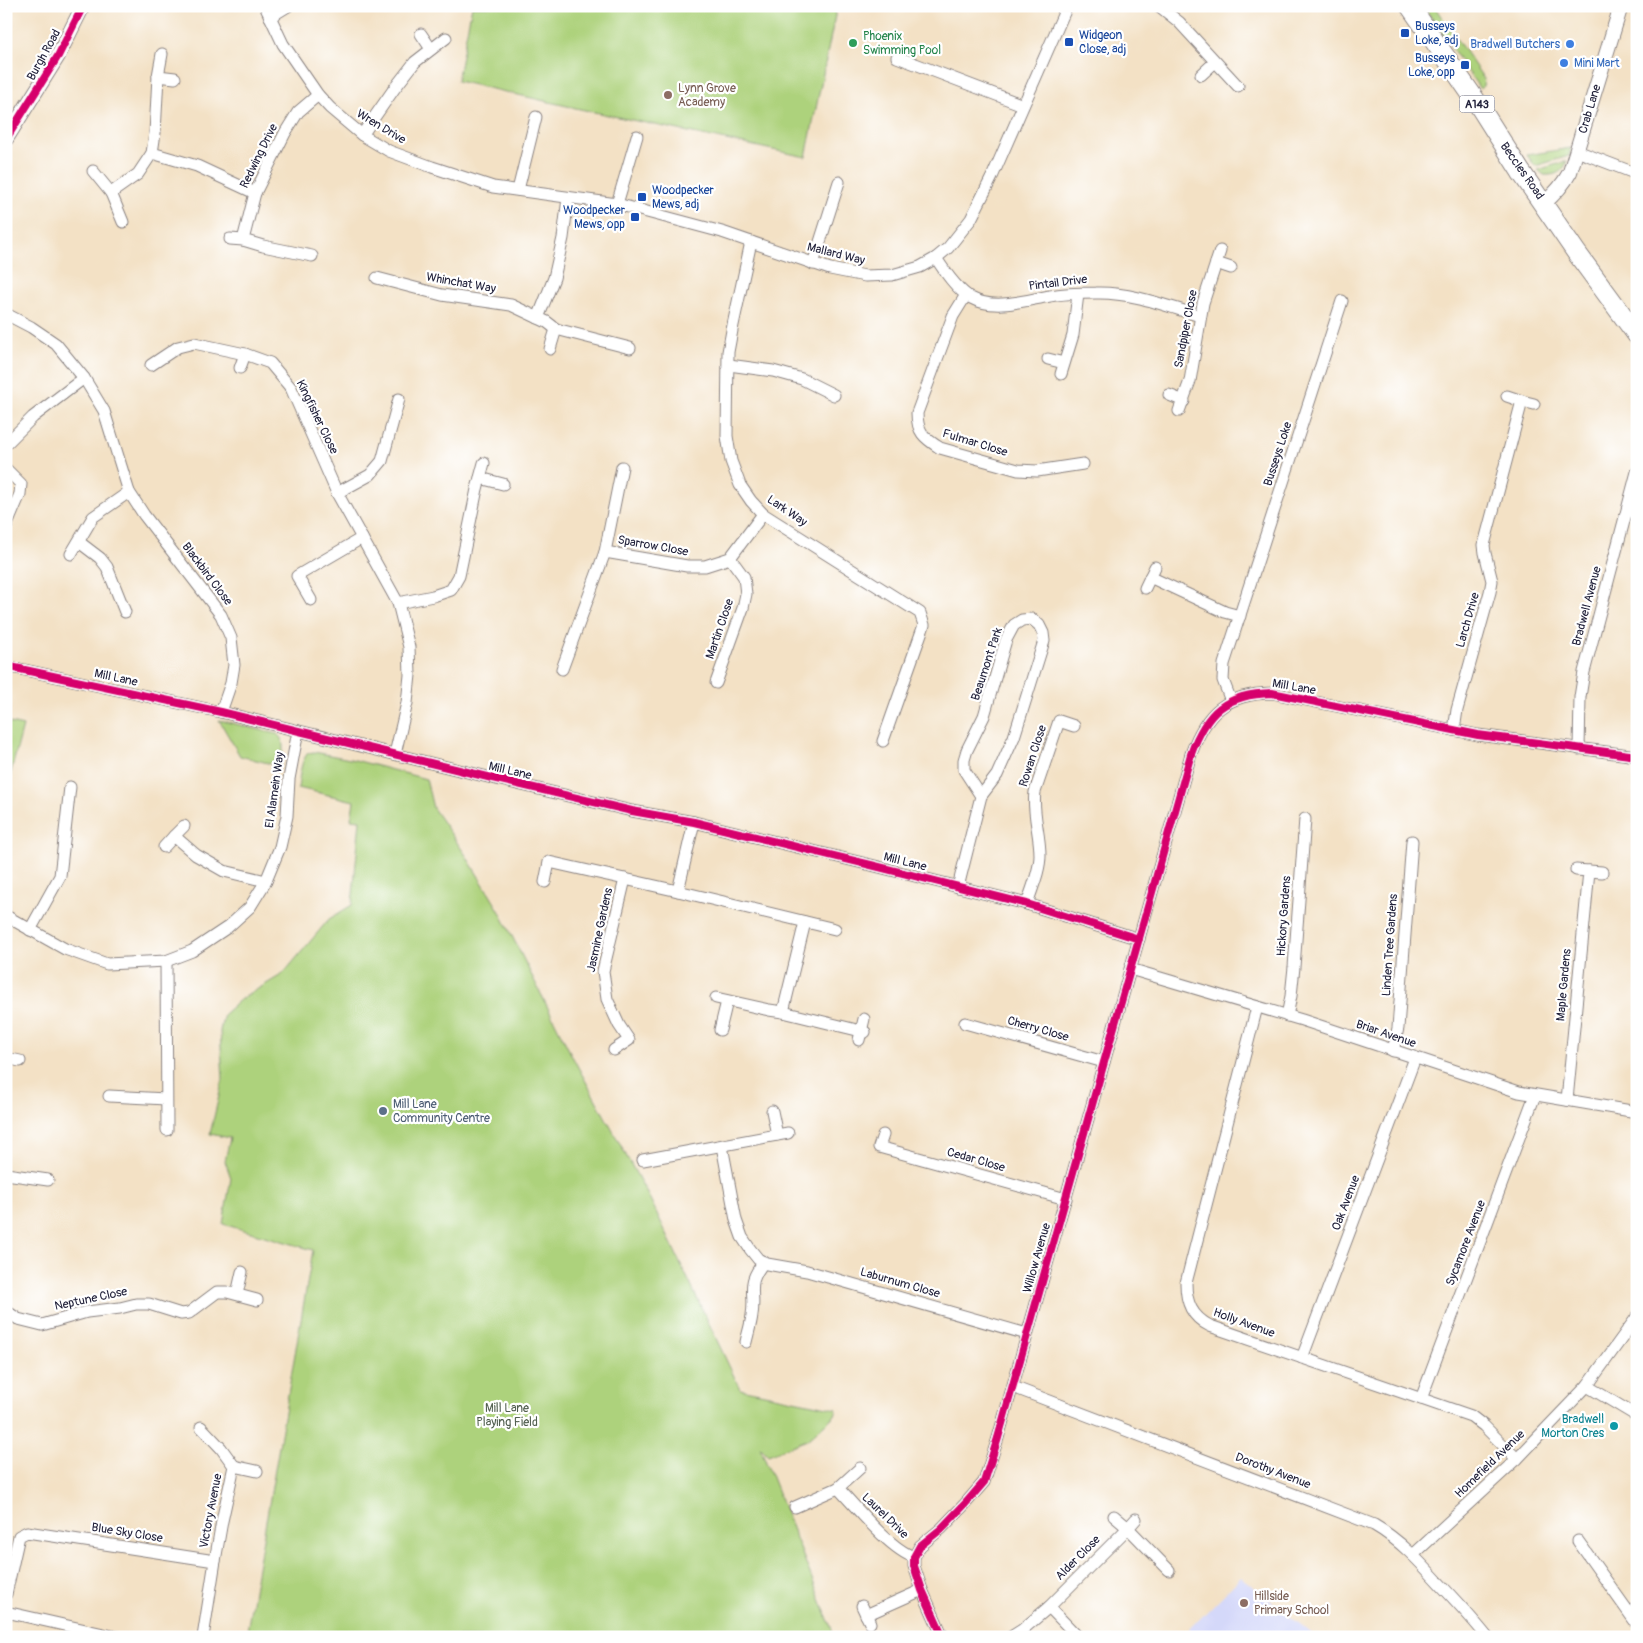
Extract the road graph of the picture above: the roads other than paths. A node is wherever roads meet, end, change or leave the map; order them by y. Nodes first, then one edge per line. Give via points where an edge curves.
1 (83, 6) edge
2 (265, 6) edge
3 (288, 6) edge
4 (1067, 6) edge
5 (1159, 6) edge
6 (1410, 6) edge
7 (1621, 6) edge
8 (270, 17) junction
9 (421, 34) dead end
10 (446, 38) dead end
11 (431, 49) junction
12 (162, 54) dead end
13 (897, 57) dead end
14 (1215, 62) junction
15 (1201, 75) dead end
16 (158, 76) junction
17 (175, 78) dead end
18 (1238, 86) dead end
19 (318, 95) junction
20 (1023, 106) junction
21 (536, 117) dead end
22 (362, 135) junction
23 (636, 136) dead end
24 (6, 139) edge
25 (1577, 151) junction
26 (152, 152) junction
27 (93, 171) dead end
28 (1637, 174) edge
29 (839, 182) dead end
30 (518, 190) junction
31 (110, 193) junction
32 (255, 193) junction
33 (568, 198) junction
34 (1544, 203) junction
35 (617, 204) junction
36 (123, 222) dead end
37 (230, 238) dead end
38 (243, 240) junction
39 (751, 242) junction
40 (1220, 251) dead end
41 (312, 256) dead end
42 (936, 258) junction
43 (1216, 263) junction
44 (813, 264) junction
45 (1231, 268) dead end
46 (377, 278) dead end
47 (1078, 294) junction
48 (966, 295) junction
49 (1342, 301) dead end
50 (6, 314) edge
51 (1200, 316) junction
52 (538, 318) junction
53 (556, 329) junction
54 (1637, 335) edge
55 (630, 348) dead end
56 (550, 349) dead end
57 (245, 354) junction
58 (1048, 359) dead end
59 (150, 365) dead end
60 (728, 366) junction
61 (240, 368) dead end
62 (84, 378) junction
63 (1169, 395) dead end
64 (834, 396) dead end
65 (1507, 396) dead end
66 (399, 399) dead end
67 (1522, 401) junction
68 (1534, 404) dead end
69 (6, 444) edge
70 (484, 463) dead end
71 (1083, 464) dead end
72 (622, 467) dead end
73 (6, 469) edge
74 (1637, 472) edge
75 (480, 478) junction
76 (503, 484) dead end
77 (129, 492) junction
78 (337, 492) junction
79 (763, 514) junction
80 (6, 527) edge
81 (362, 538) junction
82 (79, 542) junction
83 (604, 552) junction
84 (72, 554) dead end
85 (730, 558) junction
86 (1150, 577) dead end
87 (311, 600) dead end
88 (398, 603) junction
89 (124, 612) dead end
90 (1240, 616) junction
91 (6, 666) edge
92 (562, 669) dead end
93 (716, 683) dead end
94 (1231, 701) junction
95 (221, 712) junction
96 (1074, 726) dead end
97 (1454, 730) junction
98 (298, 731) junction
99 (883, 741) dead end
100 (1579, 749) junction
101 (396, 754) junction
102 (1637, 756) edge
103 (70, 787) dead end
104 (981, 796) junction
105 (1304, 819) dead end
106 (694, 822) junction
107 (184, 826) dead end
108 (174, 836) junction
109 (1412, 841) dead end
110 (164, 847) dead end
111 (1576, 870) dead end
112 (1589, 871) junction
113 (1602, 872) dead end
114 (625, 879) junction
115 (266, 881) junction
116 (545, 882) dead end
117 (958, 887) junction
118 (678, 891) junction
119 (1027, 904) junction
120 (6, 916) edge
121 (805, 922) junction
122 (835, 929) dead end
123 (30, 930) junction
124 (1139, 939) junction
125 (166, 961) junction
126 (1130, 969) junction
127 (1257, 1007) junction
128 (783, 1012) junction
129 (1287, 1016) junction
130 (864, 1019) dead end
131 (965, 1023) dead end
132 (720, 1030) dead end
133 (614, 1050) dead end
134 (1393, 1051) junction
135 (6, 1058) edge
136 (1415, 1058) junction
137 (20, 1061) dead end
138 (1104, 1062) junction
139 (1535, 1095) junction
140 (109, 1096) dead end
141 (166, 1099) junction
142 (1567, 1100) junction
143 (772, 1111) dead end
144 (1637, 1112) edge
145 (167, 1130) dead end
146 (722, 1146) junction
147 (876, 1158) dead end
148 (643, 1160) dead end
149 (6, 1174) edge
150 (48, 1180) dead end
151 (1066, 1199) junction
152 (764, 1262) junction
153 (242, 1272) dead end
154 (236, 1294) junction
155 (257, 1300) dead end
156 (6, 1311) edge
157 (1637, 1317) edge
158 (1028, 1334) junction
159 (746, 1342) dead end
160 (1302, 1358) junction
161 (1587, 1386) junction
162 (1012, 1387) junction
163 (1421, 1399) junction
164 (1637, 1416) edge
165 (201, 1427) dead end
166 (1517, 1459) junction
167 (234, 1466) junction
168 (860, 1468) dead end
169 (257, 1471) dead end
170 (838, 1488) junction
171 (795, 1507) dead end
172 (1114, 1516) dead end
173 (1136, 1519) dead end
174 (1128, 1528) junction
175 (1578, 1541) dead end
176 (1413, 1555) junction
177 (914, 1558) junction
178 (215, 1561) junction
179 (1169, 1570) dead end
180 (922, 1590) junction
181 (6, 1594) edge
182 (1049, 1607) junction
183 (6, 1612) edge
184 (866, 1615) dead end
185 (1637, 1624) edge
186 (117, 1637) edge
187 (203, 1637) edge
188 (943, 1637) edge
189 (1011, 1637) edge
190 (1078, 1637) edge
191 (1487, 1637) edge

1 - 24 street, Burgh Road via 58,56
2 - 8 street, Wren Drive
3 - 8 street
4 - 20 street, Mallard Way
5 - 14 street via 1179,22
6 - 34 highway, Beccles Road / A143
7 - 25 street, Crab Lane
8 - 19 street, Wren Drive via 283,44
9 - 11 street
10 - 11 street
11 - 22 street via 415,62
12 - 16 street
13 - 20 street
14 - 15 street
14 - 18 street
16 - 17 street
16 - 26 street
19 - 22 street, Wren Drive
19 - 32 street, Redwing Drive via 298,112
20 - 42 street, Mallard Way via 971,219
21 - 30 street
22 - 30 street, Wren Drive via 389,151 432,167 493,187
23 - 35 street
25 - 28 street
25 - 34 street, Crab Lane via 1564,183
26 - 31 street via 138,174
26 - 32 street via 197,166
27 - 31 street
29 - 44 street
30 - 33 street, Wren Drive
31 - 36 street
32 - 38 street, Redwing Drive
33 - 35 street, Mallard Way
33 - 52 street via 554,278
34 - 54 highway, Beccles Road / A143
35 - 39 street, Mallard Way
37 - 38 street
38 - 41 street
39 - 44 street, Mallard Way
39 - 60 street, Lark Way via 733,325
40 - 43 street, Sandpiper Close
42 - 44 street, Mallard Way via 920,267 892,275 865,276
42 - 48 street, Pintail Drive
43 - 45 street
43 - 51 street, Sandpiper Close
46 - 52 street, Whinchat Way via 442,296 510,305
47 - 48 street, Pintail Drive via 1000,303 985,303
47 - 51 street, Pintail Drive via 1098,292 1133,296
47 - 58 street via 1073,335 1062,368
48 - 71 street, Fulmar Close via 953,316 917,413 917,424 922,434 940,448 1018,470 1037,471
49 - 90 street, Busseys Loke
50 - 62 street, Blackbird Close via 56,344
51 - 63 street, Sandpiper Close via 1190,381 1181,406
52 - 53 street, Whinchat Way
53 - 55 street, Whinchat Way
53 - 56 street
57 - 59 street, Kingfisher Close via 194,343 178,348
57 - 61 street
57 - 78 street, Kingfisher Close via 270,363 291,388
60 - 64 street via 773,371 802,379
60 - 79 street, Lark Way via 727,436 731,461 740,485
62 - 69 street via 34,417
62 - 77 street, Blackbird Close via 104,411
65 - 67 street
66 - 78 street via 382,461 370,475
67 - 68 street
67 - 97 street, Larch Drive via 1484,545 1492,581
70 - 75 street
72 - 83 street, Sparrow Close
73 - 80 street via 21,484
74 - 100 street, Bradwell Avenue via 1584,672
75 - 76 street
75 - 88 street via 459,576 451,590
77 - 82 street via 94,517
77 - 95 street, Blackbird Close via 221,614 228,630 234,665
78 - 81 street, Kingfisher Close
79 - 85 street
79 - 99 street, Lark Way via 920,613 924,624
81 - 87 street via 297,576
81 - 88 street, Kingfisher Close
82 - 84 street
82 - 89 street via 107,567
83 - 85 street, Sparrow Close via 687,566 705,566
83 - 92 street, Sparrow Close
85 - 93 street, Martin Close via 744,577 746,594
86 - 90 street
88 - 101 street, Kingfisher Close via 408,647 410,675
90 - 94 street, Busseys Loke via 1223,668 1223,680
91 - 95 street, Mill Lane
94 - 97 street, Mill Lane via 1246,695 1272,693
94 - 124 street, Mill Lane via 1205,722 1197,736
95 - 98 street, Mill Lane
96 - 119 street, Rowan Close via 1059,721 1035,792 1040,854
97 - 100 street, Mill Lane
98 - 101 street, Mill Lane
98 - 115 street, El Alamein Way via 289,779 287,816 280,847
100 - 102 street, Mill Lane
101 - 106 street, Mill Lane via 632,811
103 - 123 street via 60,876
104 - 104 street, Beaumont Park via 964,770 964,760 984,716 1006,640 1014,625 1032,619 1039,624 1044,641 1014,737 997,775
104 - 117 street, Beaumont Park
105 - 129 street, Hickory Gardens via 1294,967
106 - 117 street, Mill Lane
106 - 118 street
107 - 108 street
108 - 110 street
108 - 115 street via 196,855 224,870
109 - 134 street, Linden Tree Gardens via 1398,1028
111 - 112 street
112 - 113 street
112 - 142 street, Maple Gardens
114 - 116 street, Jasmine Gardens via 550,862
114 - 118 street, Jasmine Gardens
114 - 133 street, Jasmine Gardens via 603,971 607,999 619,1025 634,1041
115 - 125 street, El Alamein Way via 250,907 228,927 192,951
117 - 119 street, Mill Lane
118 - 121 street, Jasmine Gardens
119 - 124 street, Mill Lane
120 - 123 street, El Alamein Way
121 - 122 street, Jasmine Gardens
121 - 128 street
123 - 125 street, El Alamein Way via 65,949 107,964
124 - 126 street, Willow Avenue
125 - 141 street
126 - 127 street, Briar Avenue
126 - 138 street, Willow Avenue
127 - 129 street, Briar Avenue
127 - 160 street, Holly Avenue via 1186,1283 1186,1294 1192,1312 1204,1322
128 - 130 street via 862,1035
128 - 132 street via 722,1000
129 - 134 street, Briar Avenue
131 - 138 street, Cherry Close
134 - 136 street, Briar Avenue
135 - 137 street
136 - 139 street, Briar Avenue
136 - 160 street, Oak Avenue
138 - 151 street, Willow Avenue
139 - 142 street, Briar Avenue
139 - 163 street, Sycamore Avenue
140 - 141 street
141 - 145 street
142 - 144 street, Briar Avenue
143 - 146 street via 782,1134
146 - 148 street
146 - 152 street via 742,1237 758,1259
147 - 151 street, Cedar Close via 881,1141
149 - 150 street
151 - 158 street, Willow Avenue
152 - 158 street, Laburnum Close via 807,1271
152 - 159 street via 751,1286 752,1314
153 - 154 street
154 - 155 street, Neptune Close
154 - 156 street, Neptune Close via 217,1292 189,1313 136,1304 87,1312 42,1325 18,1319
157 - 161 street, Homefield Avenue
158 - 162 street, Willow Avenue
160 - 163 street, Holly Avenue
161 - 164 street
161 - 166 street, Homefield Avenue
162 - 176 street, Dorothy Avenue via 1374,1524
162 - 177 street, Willow Avenue via 984,1482 920,1546
163 - 166 street, Holly Avenue via 1471,1416
165 - 167 street, Victory Avenue
166 - 176 street, Homefield Avenue
167 - 169 street, Victory Avenue
167 - 178 street, Victory Avenue
168 - 170 street
170 - 171 street
170 - 177 street, Laurel Drive via 890,1541
172 - 174 street
173 - 174 street, Alder Close
174 - 179 street
174 - 182 street, Alder Close
175 - 185 street
176 - 191 street, Dorothy Avenue
177 - 180 street
178 - 181 street, Blue Sky Close via 27,1532 19,1536
178 - 187 street
180 - 184 street
180 - 188 street
182 - 189 street, Alder Close
182 - 190 street
183 - 186 street

